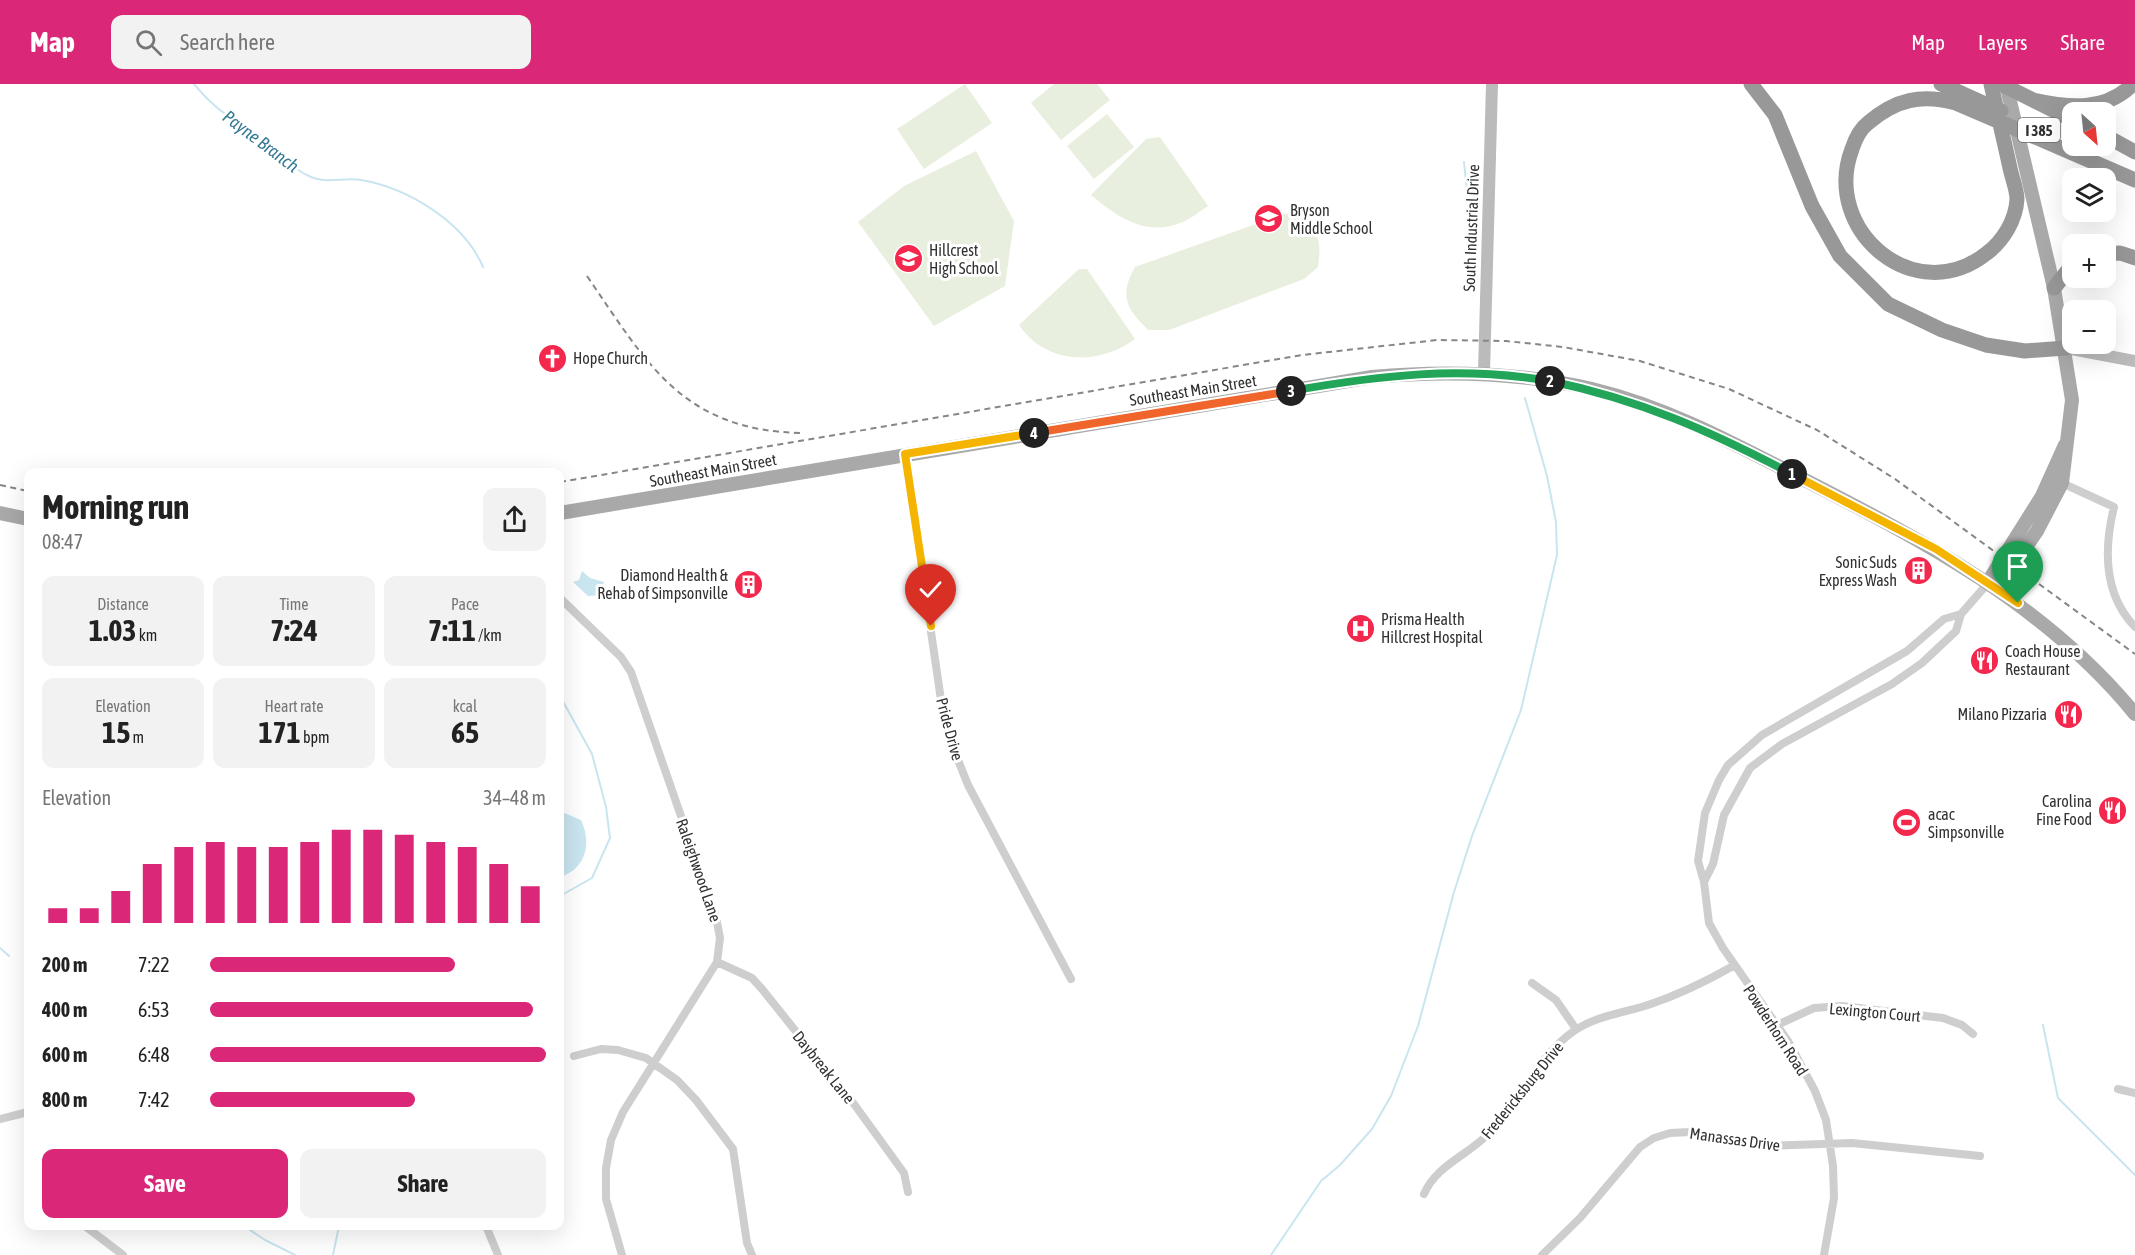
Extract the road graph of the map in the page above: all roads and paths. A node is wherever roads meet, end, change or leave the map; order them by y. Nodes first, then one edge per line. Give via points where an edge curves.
1 (1492, 84) edge
2 (1751, 84) edge
3 (1941, 84) edge
4 (1991, 84) edge
5 (2001, 84) edge
6 (2006, 84) edge
7 (2133, 84) edge
8 (2033, 100) junction
9 (2062, 114) edge
10 (2116, 142) edge
11 (2135, 152) edge
12 (2135, 179) edge
13 (2116, 254) edge
14 (2135, 258) edge
15 (2062, 278) edge
16 (2054, 288) junction
17 (2062, 328) edge
18 (2062, 348) edge
19 (2067, 354) edge
20 (2098, 354) edge
21 (2135, 361) edge
22 (1484, 372) junction
23 (2066, 443) junction
24 (905, 454) junction
25 (2062, 483) junction
26 (564, 512) edge
27 (0, 513) edge
28 (24, 518) edge
29 (1989, 582) junction
30 (564, 602) edge
31 (1961, 614) junction
32 (2135, 627) edge
33 (2135, 714) edge
34 (1704, 882) junction
35 (717, 962) junction
36 (1735, 965) junction
37 (1071, 979) dead end
38 (1532, 983) dead end
39 (1777, 1025) junction
40 (1576, 1029) junction
41 (1973, 1034) dead end
42 (574, 1056) dead end
43 (654, 1062) junction
44 (2118, 1089) dead end
45 (2135, 1093) edge
46 (24, 1113) edge
47 (0, 1119) edge
48 (1830, 1144) junction
49 (1980, 1156) dead end
50 (908, 1192) dead end
51 (1424, 1194) dead end
52 (91, 1230) edge
53 (488, 1230) edge
54 (123, 1255) edge
55 (498, 1255) edge
56 (622, 1255) edge
57 (752, 1255) edge
58 (1542, 1255) edge
59 (1824, 1255) edge

1 - 22 street, South Industrial Drive
2 - 18 highway via 1775,116 1812,206 1840,256 1888,304 1942,330 1986,345 2025,351
3 - 12 highway, I 385
4 - 12 highway via 2004,144 2017,198 2012,222 1995,247 1976,262 1941,273 1917,271 1885,257 1855,221 1845,178 1855,140 1865,125 1884,110 1917,97 1956,102
5 - 8 highway, I 385
6 - 16 main road
7 - 8 highway via 2112,100 2090,106 2067,107
8 - 9 highway, I 385
10 - 11 highway
13 - 14 highway
15 - 16 highway
16 - 17 main road
19 - 23 main road via 2072,400
20 - 21 street
22 - 24 main road, Southeast Main Street via 1372,377
22 - 29 main road, Southeast Main Street via 1594,390 1686,421 1892,524
23 - 25 main road
23 - 29 main road via 2042,496
24 - 26 main road, Southeast Main Street
24 - 37 street, Pride Drive via 952,745 974,795
25 - 29 main road via 2014,564
25 - 32 street via 2114,507 2106,556 2109,574 2123,610
27 - 28 main road
29 - 31 street, Powderhorn Road
29 - 33 main road, Southeast Main Street via 2070,647
30 - 35 street, Raleighwood Lane via 621,657 631,672 716,917 720,938
31 - 34 street, Powderhorn Road via 1956,631 1920,665 1782,744 1750,768 1724,814 1713,864
31 - 34 street, Powderhorn Road via 1944,619 1907,651 1789,718 1739,753 1719,780 1705,813 1698,861
34 - 36 street, Powderhorn Road via 1709,923
35 - 43 street, Raleighwood Lane
35 - 50 street, Daybreak Lane via 752,978 762,989 904,1173
36 - 39 street, Powderhorn Road
36 - 40 street, Fredericksburg Drive via 1667,999
38 - 40 street via 1556,1000
39 - 41 street, Lexington Court via 1814,1008 1842,1006 1943,1018
39 - 48 street, Powderhorn Road via 1815,1091
40 - 51 street, Fredericksburg Drive via 1557,1044 1498,1124 1471,1150 1435,1174
42 - 43 street via 601,1049 618,1050
43 - 56 street, Raleighwood Lane via 623,1112 611,1140 606,1168 606,1199
43 - 57 street via 696,1100 733,1149
44 - 45 street
46 - 47 street
48 - 49 street, Manassas Drive via 1899,1146
48 - 58 street, Manassas Drive via 1766,1146 1690,1132 1654,1138 1631,1155 1580,1218
48 - 59 street, Powderhorn Road via 1834,1198
52 - 54 street
53 - 55 street

